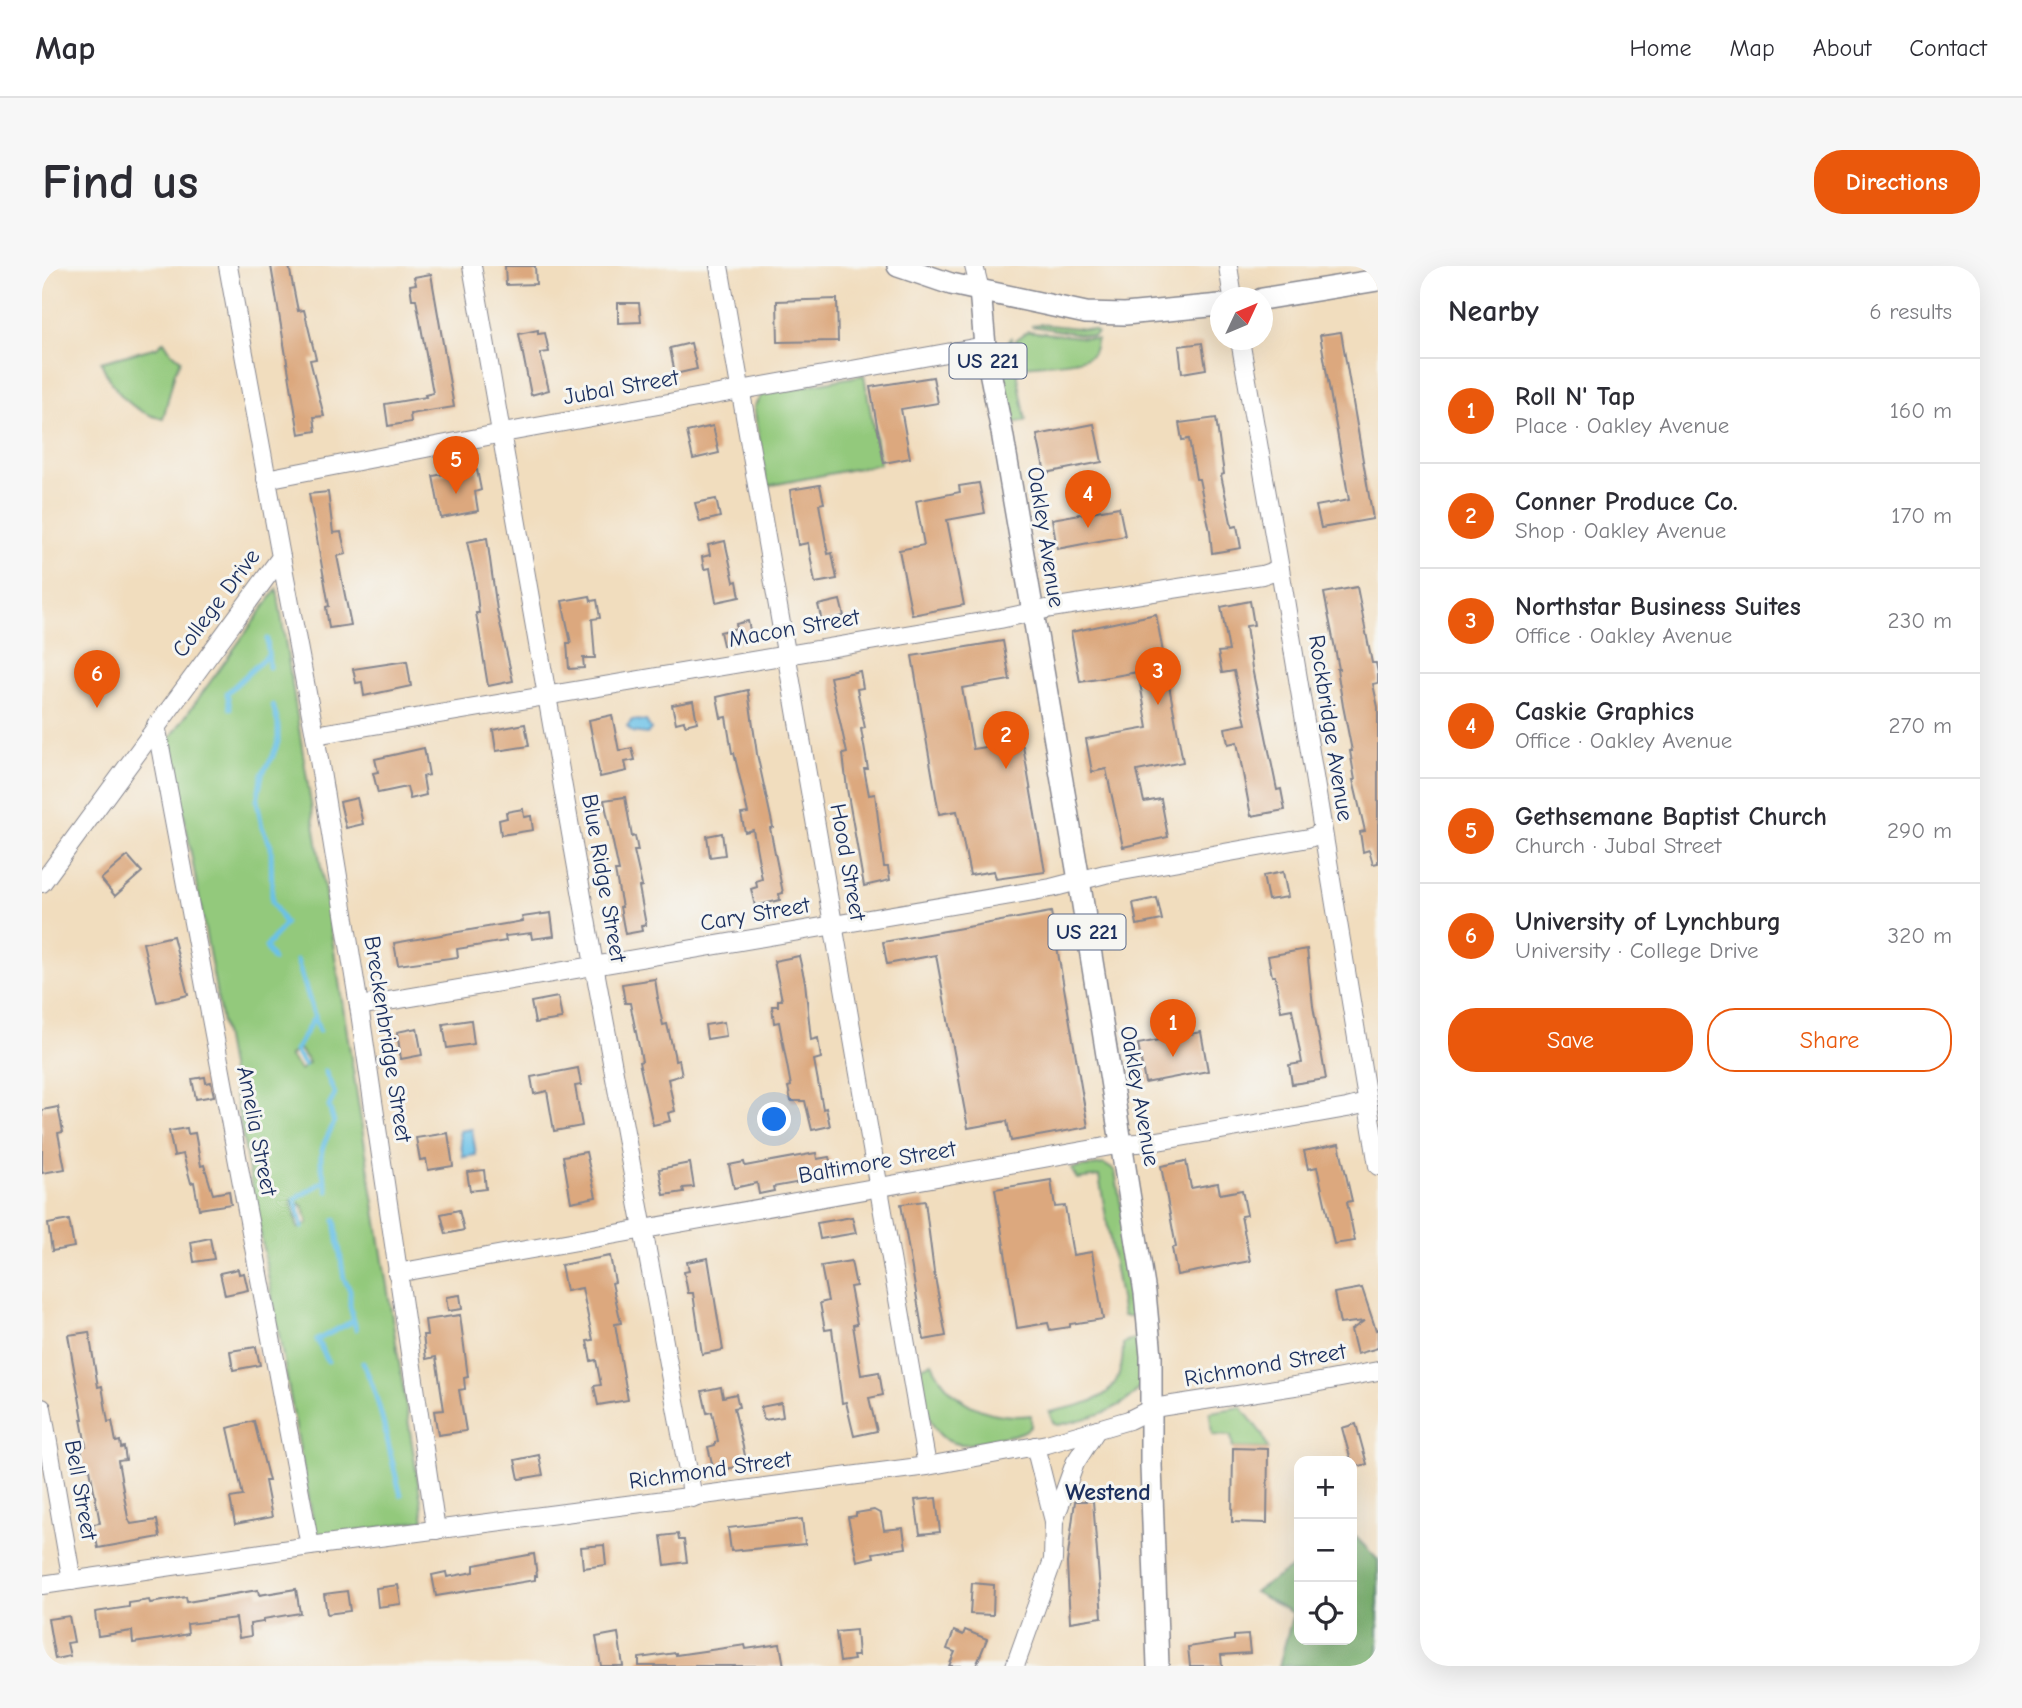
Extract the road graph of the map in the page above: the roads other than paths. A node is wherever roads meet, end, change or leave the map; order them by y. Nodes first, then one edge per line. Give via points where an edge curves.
1 (228, 266) edge
2 (472, 266) edge
3 (719, 266) edge
4 (898, 266) edge
5 (974, 266) edge
6 (1228, 266) edge
7 (1378, 280) edge
8 (1231, 287) edge
9 (980, 290) junction
10 (1273, 297) edge
11 (1210, 306) edge
12 (985, 346) junction
13 (1242, 350) edge
14 (741, 391) junction
15 (503, 433) junction
16 (266, 479) junction
17 (281, 556) junction
18 (1280, 569) junction
19 (1032, 612) junction
20 (788, 654) junction
21 (548, 696) junction
22 (156, 725) junction
23 (315, 735) junction
24 (1323, 833) junction
25 (1079, 880) junction
26 (42, 883) edge
27 (834, 925) junction
28 (594, 965) junction
29 (359, 1006) junction
30 (1366, 1103) junction
31 (1122, 1144) junction
32 (1378, 1166) edge
33 (878, 1187) junction
34 (643, 1228) junction
35 (397, 1273) junction
36 (1378, 1371) edge
37 (42, 1408) edge
38 (1153, 1408) junction
39 (1097, 1429) junction
40 (1035, 1446) junction
41 (927, 1466) junction
42 (693, 1498) junction
43 (1054, 1521) junction
44 (436, 1530) junction
45 (310, 1546) junction
46 (72, 1581) junction
47 (42, 1585) edge
48 (1015, 1666) edge
49 (1158, 1666) edge

1 - 16 street, College Drive
2 - 15 street, Blue Ridge Street
3 - 14 street, Hood Street
4 - 9 main road
5 - 9 street
6 - 8 street
7 - 10 main road
9 - 11 main road via 1086,313
9 - 12 main road, Oakley Avenue / US 221
12 - 14 street, Jubal Street
12 - 19 main road, Oakley Avenue / US 221
13 - 18 street, Rockbridge Avenue
14 - 15 street, Jubal Street
14 - 20 street, Hood Street
15 - 16 street, Jubal Street
15 - 21 street, Blue Ridge Street
16 - 17 street, College Drive
17 - 22 street, College Drive
17 - 23 street, Breckenbridge Street
18 - 19 street, Macon Street
18 - 24 street, Rockbridge Avenue
19 - 20 street, Macon Street
19 - 25 main road, Oakley Avenue / US 221
20 - 21 street, Macon Street
20 - 27 street, Hood Street
21 - 23 street, Macon Street
21 - 28 street, Blue Ridge Street
22 - 26 street, College Drive
22 - 45 street, Amelia Street
23 - 29 street, Breckenbridge Street
24 - 25 street, Cary Street
24 - 30 street, Rockbridge Avenue
25 - 27 street, Cary Street
25 - 31 main road, Oakley Avenue / US 221
27 - 28 street, Cary Street
27 - 33 street, Hood Street
28 - 29 street, Cary Street
28 - 34 street, Blue Ridge Street
29 - 35 street, Breckenbridge Street
30 - 31 street, Baltimore Street via 1152,1143
30 - 32 street, Rockbridge Avenue
31 - 33 street, Baltimore Street
31 - 38 main road, Oakley Avenue / US 221 via 1145,1293
33 - 34 street, Baltimore Street
33 - 41 street, Hood Street
34 - 35 street, Baltimore Street
34 - 42 street, Blue Ridge Street
35 - 44 street, Breckenbridge Street
36 - 38 street, Richmond Street
37 - 46 street, Bell Street
38 - 39 street, Richmond Street
38 - 49 main road, Oakley Avenue / US 221
39 - 40 street, Richmond Street
39 - 43 street via 1076,1463
40 - 41 street, Richmond Street
40 - 43 street
41 - 42 street, Richmond Street
42 - 44 street, Richmond Street
43 - 48 street via 1052,1560
44 - 45 street, Richmond Street
45 - 46 street, Richmond Street
46 - 47 street, Richmond Street

